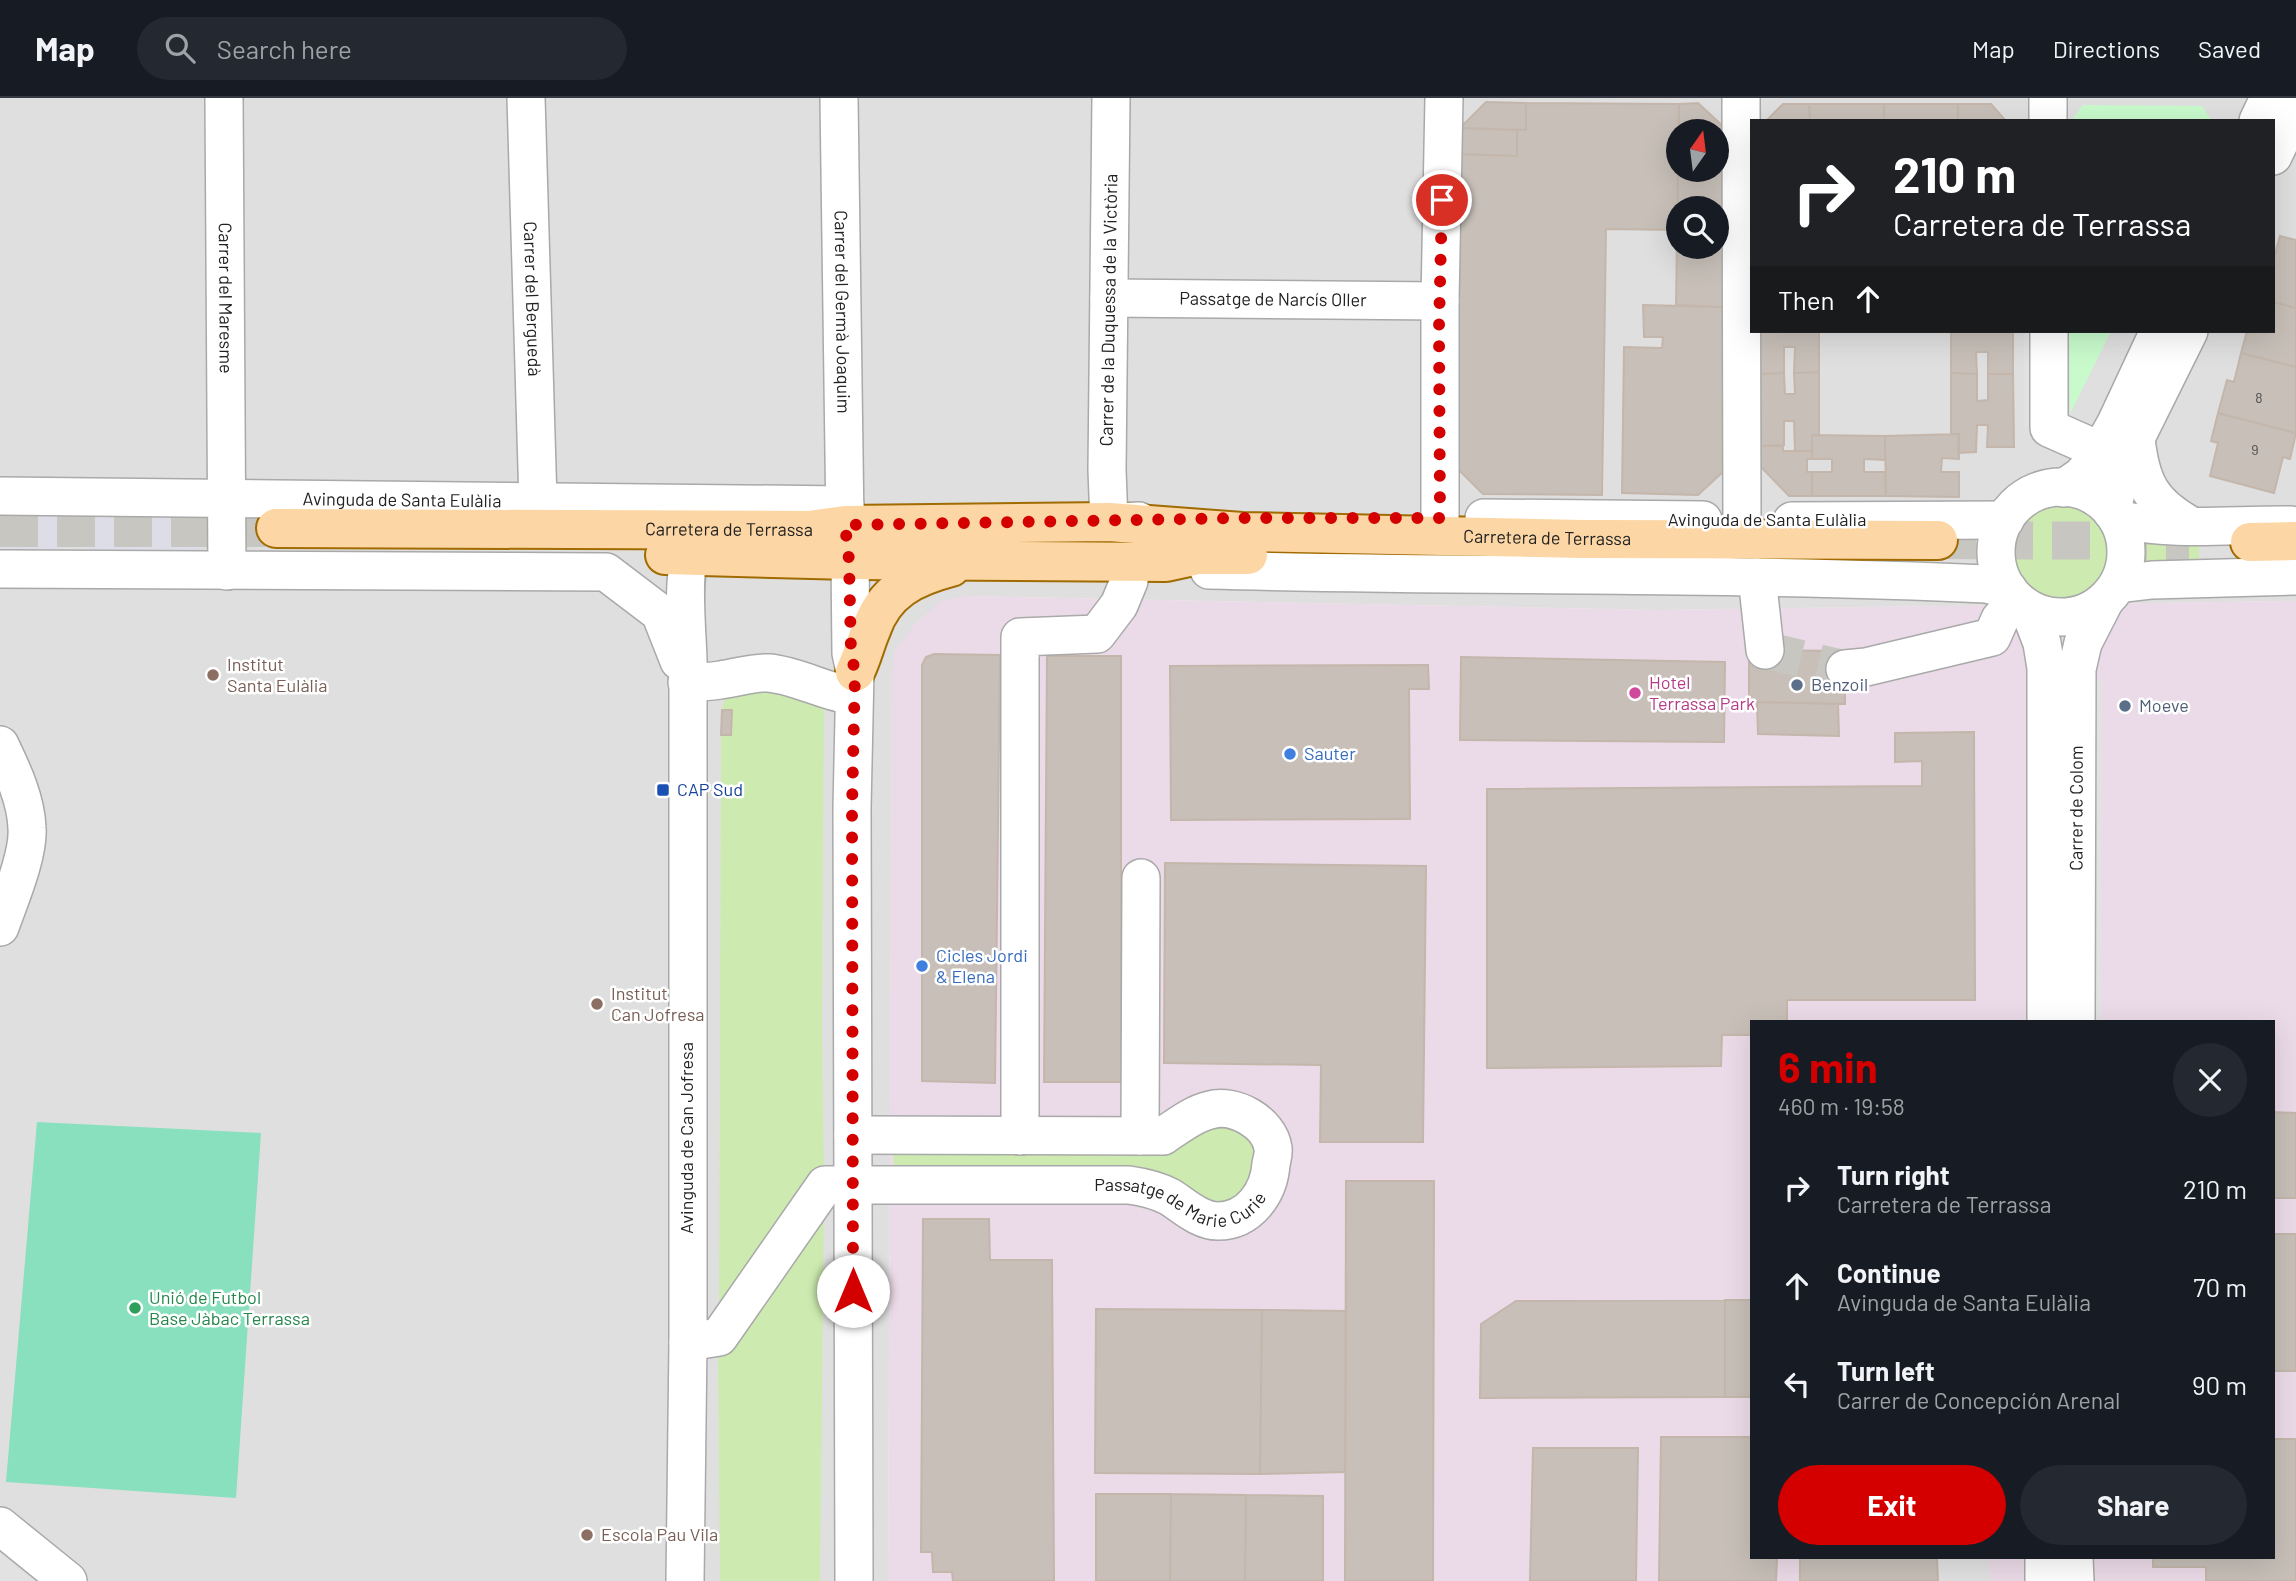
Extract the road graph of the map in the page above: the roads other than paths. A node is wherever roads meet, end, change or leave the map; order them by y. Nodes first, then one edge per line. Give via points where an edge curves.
1 (225, 98) edge
2 (526, 98) edge
3 (839, 98) edge
4 (1111, 98) edge
5 (1444, 98) edge
6 (1741, 98) edge
7 (2048, 98) edge
8 (2269, 98) edge
9 (2296, 109) edge
10 (2048, 119) edge
11 (2259, 119) edge
12 (2275, 152) edge
13 (1109, 298) junction
14 (1440, 301) junction
15 (2049, 333) edge
16 (2158, 333) edge
17 (2188, 333) edge
18 (2136, 439) junction
19 (2101, 450) junction
20 (2064, 488) junction
21 (0, 496) edge
22 (225, 497) junction
23 (538, 502) junction
24 (2114, 515) junction
25 (1440, 518) junction
26 (2006, 520) junction
27 (1742, 521) junction
28 (1109, 522) junction
29 (831, 525) junction
30 (2190, 525) junction
31 (2296, 525) edge
32 (2296, 541) edge
33 (602, 554) junction
34 (691, 556) junction
35 (2296, 559) edge
36 (978, 560) junction
37 (1166, 562) junction
38 (0, 569) edge
39 (227, 571) junction
40 (1757, 576) junction
41 (2296, 576) edge
42 (1129, 581) dead end
43 (2111, 593) junction
44 (2018, 599) junction
45 (686, 613) junction
46 (1765, 650) dead end
47 (1845, 669) tunnel mouth
48 (687, 682) junction
49 (855, 684) junction
50 (0, 745) edge
51 (1141, 878) dead end
52 (0, 927) edge
53 (2046, 1020) edge
54 (2076, 1020) edge
55 (853, 1135) junction
56 (1020, 1136) junction
57 (1140, 1136) junction
58 (853, 1185) junction
59 (688, 1342) junction
60 (0, 1525) edge
61 (2044, 1559) edge
62 (2074, 1559) edge
63 (68, 1581) edge
64 (685, 1581) edge
65 (854, 1581) edge
66 (2043, 1581) edge
67 (2075, 1581) edge

1 - 22 street, Carrer del Maresme
2 - 23 street, Carrer del Berguedà
3 - 29 street, Carrer del Germà Joaquim
4 - 13 street, Carrer de la Duquessa de la Victòria
5 - 14 street
6 - 27 street
7 - 10 street
8 - 11 street
9 - 12 street
13 - 14 street, Passatge de Narcís Oller
13 - 28 street, Carrer de la Duquessa de la Victòria
14 - 25 street
15 - 19 street via 2049,428
16 - 19 street
17 - 18 street
18 - 24 street via 2118,477
18 - 30 street via 2148,488 2160,505
19 - 20 street via 2094,463
20 - 24 street via 2089,494
20 - 26 street via 2030,495
21 - 22 street, Avinguda de Santa Eulàlia
22 - 23 street, Avinguda de Santa Eulàlia
22 - 39 street
23 - 29 street, Avinguda de Santa Eulàlia
24 - 30 street via 2142,525
24 - 43 street via 2123,531 2126,558
25 - 27 street, Avinguda de Santa Eulàlia
25 - 28 street, Avinguda de Santa Eulàlia
26 - 27 street, Avinguda de Santa Eulàlia
26 - 44 street via 1997,554 2001,576
28 - 29 main road, Carretera de Terrassa
28 - 37 main road, Carretera de Terrassa via 1242,532 1939,550 1198,555
29 - 33 main road, Carretera de Terrassa via 277,540
29 - 34 main road, Carretera de Terrassa
29 - 34 street via 782,540 710,545
29 - 36 main road, Carretera de Terrassa
29 - 49 street
30 - 31 street
32 - 35 main road via 2251,551
33 - 34 main road, Carretera de Terrassa
33 - 45 street via 659,584
34 - 45 street, Avinguda de Can Jofresa via 686,572
36 - 37 main road, Carretera de Terrassa
36 - 49 main road via 913,579 889,598 871,627
37 - 40 street via 1198,570
38 - 39 street
39 - 48 street via 606,572 660,613
40 - 44 street via 1986,584
40 - 46 street
41 - 43 street via 2152,580
42 - 56 street via 1119,606 1097,634 1020,637
43 - 44 street via 2091,611 2076,616 2052,616
43 - 54 street, Carrer de Colom via 2083,643 2077,669
44 - 47 street via 2000,619 1992,637
44 - 53 street, Carrer de Colom via 2042,643 2046,668
45 - 48 street, Avinguda de Can Jofresa
48 - 49 street via 771,673 836,694
48 - 59 street, Avinguda de Can Jofresa
49 - 55 street
50 - 52 street via 25,807 28,830
51 - 57 street
55 - 56 street, Passatge de Marie Curie
55 - 58 street
56 - 57 street, Passatge de Marie Curie
57 - 58 street, Passatge de Marie Curie via 1163,1136 1213,1109 1242,1113 1266,1133 1273,1148 1271,1176 1254,1206 1220,1221 1208,1220 1159,1192 1129,1185
58 - 59 street via 825,1185 719,1337
58 - 65 street
59 - 64 street, Avinguda de Can Jofresa
60 - 63 street
61 - 66 street
62 - 67 street

